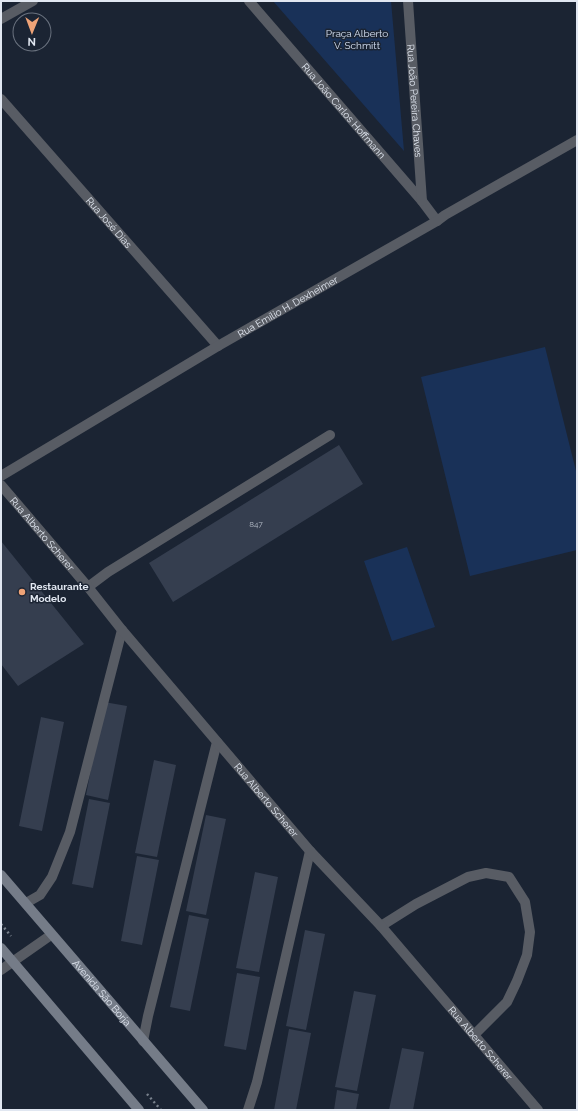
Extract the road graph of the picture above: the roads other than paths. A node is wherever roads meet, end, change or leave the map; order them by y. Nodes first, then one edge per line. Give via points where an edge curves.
1 (249, 1) edge
2 (408, 1) edge
3 (30, 2) edge
4 (1, 19) edge
5 (1, 99) edge
6 (577, 140) edge
7 (422, 201) junction
8 (437, 221) junction
9 (218, 346) junction
10 (330, 435) dead end
11 (1, 476) edge
12 (1, 485) edge
13 (88, 586) junction
14 (122, 630) junction
15 (217, 742) junction
16 (310, 851) junction
17 (1, 875) edge
18 (26, 903) junction
19 (382, 926) junction
20 (51, 935) junction
21 (1, 948) edge
22 (13, 962) junction
23 (1, 970) edge
24 (474, 1035) junction
25 (143, 1041) junction
26 (138, 1110) edge
27 (203, 1110) edge
28 (248, 1110) edge
29 (538, 1110) edge

1 - 7 street, Rua João Carlos Hoffmann
2 - 7 street, Rua João Pereira Chaves
3 - 4 street
5 - 9 street, Rua José Dias
6 - 8 street, Rua Emílio H. Dexheimer
7 - 8 street, Rua João Carlos Hoffmann
8 - 9 street, Rua Emílio H. Dexheimer
9 - 11 street, Rua Emílio H. Dexheimer
10 - 13 street
12 - 13 street, Rua Alberto Scherer
13 - 14 street, Rua Alberto Scherer
14 - 15 street, Rua Alberto Scherer
14 - 18 street via 70,832 52,877 40,895
15 - 16 street, Rua Alberto Scherer
15 - 25 street
16 - 19 street, Rua Alberto Scherer
16 - 28 street via 257,1082
17 - 18 main road, Avenida São Borja
18 - 20 main road, Avenida São Borja
19 - 24 street, Rua Alberto Scherer
19 - 24 street via 416,904 468,877 486,873 509,877 526,902 530,932 528,955 507,1002
20 - 22 street
20 - 25 main road, Avenida São Borja
21 - 22 main road
22 - 23 street
22 - 26 main road
24 - 29 street, Rua Alberto Scherer
25 - 27 main road, Avenida São Borja

